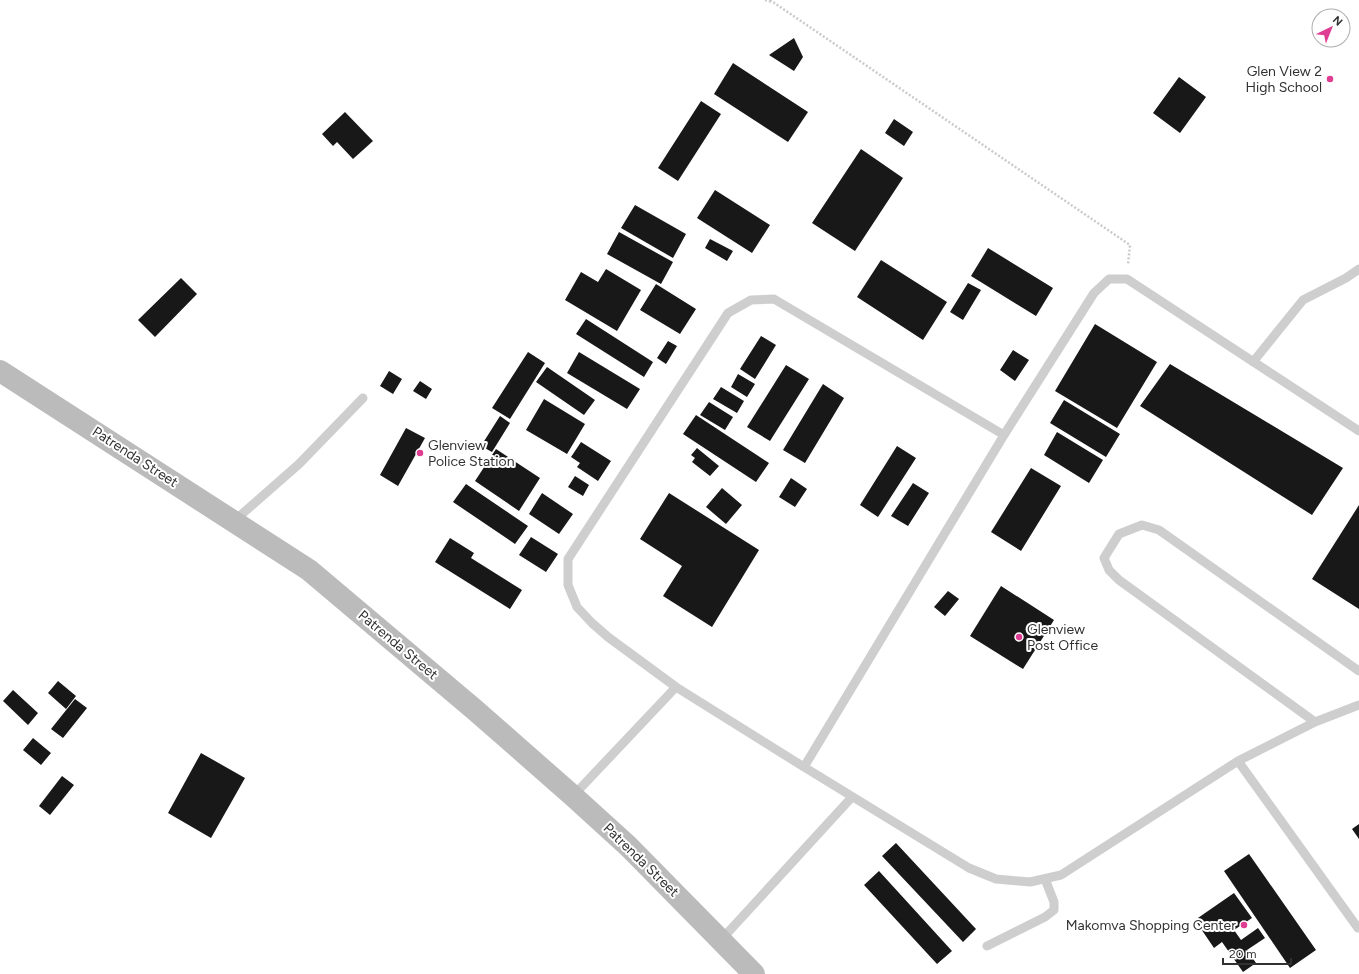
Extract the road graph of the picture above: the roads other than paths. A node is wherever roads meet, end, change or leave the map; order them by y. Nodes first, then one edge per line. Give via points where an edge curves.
1 (1359, 269) edge
2 (1253, 362) junction
3 (0, 371) edge
4 (362, 398) dead end
5 (1359, 431) edge
6 (1004, 435) junction
7 (234, 521) junction
8 (1359, 672) edge
9 (676, 687) junction
10 (1359, 706) edge
11 (1315, 722) junction
12 (1238, 761) junction
13 (804, 767) junction
14 (573, 796) junction
15 (852, 797) junction
16 (1045, 878) junction
17 (1358, 928) edge
18 (722, 940) junction
19 (988, 946) dead end
20 (754, 974) edge

1 - 2 lane via 1303,300
2 - 5 lane
2 - 6 lane via 1126,279 1109,279 1094,293
3 - 7 street, Patrenda Street
4 - 7 lane via 299,464
6 - 9 lane via 774,298 751,300 728,313 568,559 568,585 577,607 608,637
6 - 13 lane
7 - 14 street, Patrenda Street via 309,570
8 - 11 lane via 1159,530 1142,525 1119,534 1104,558 1109,570 1119,580
9 - 13 lane
9 - 14 lane
10 - 11 lane
11 - 12 lane
12 - 16 lane via 1062,875
12 - 17 lane
13 - 15 lane
14 - 18 street, Patrenda Street via 628,846
15 - 16 lane via 976,870 996,879 1030,882
15 - 18 lane
16 - 19 lane via 1054,902 1054,910
18 - 20 street, Patrenda Street

